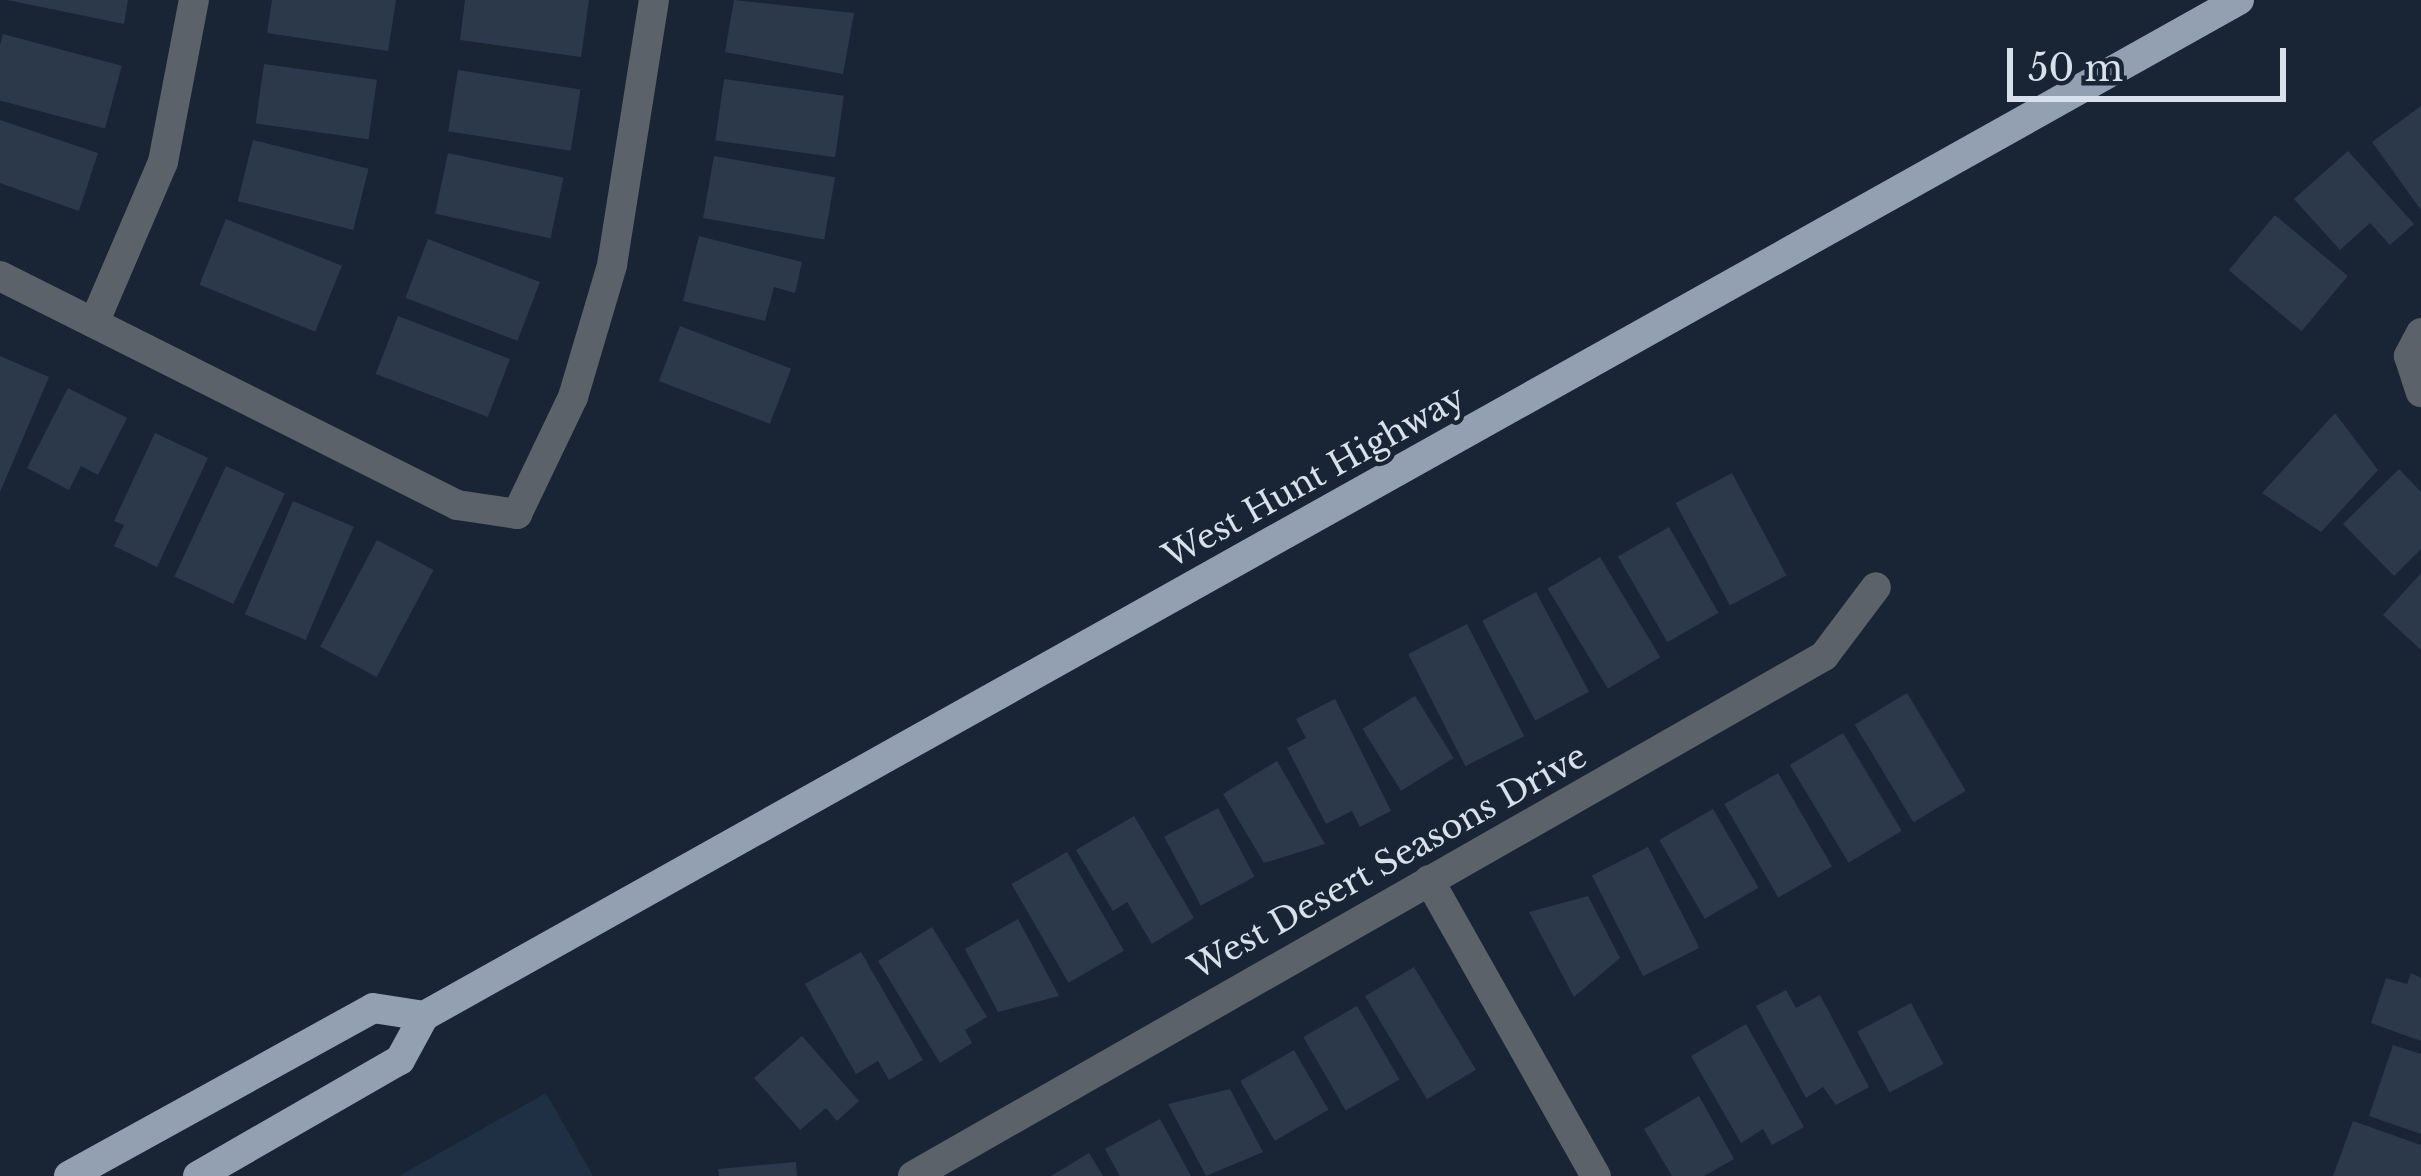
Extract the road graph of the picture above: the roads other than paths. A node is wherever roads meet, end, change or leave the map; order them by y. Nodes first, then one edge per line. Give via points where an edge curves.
1 (194, 0) edge
2 (654, 0) edge
3 (2239, 0) edge
4 (0, 276) edge
5 (94, 323) junction
6 (2415, 345) edge
7 (2421, 392) edge
8 (1876, 586) dead end
9 (1429, 880) junction
10 (424, 1016) junction
11 (69, 1176) edge
12 (198, 1176) edge
13 (913, 1176) edge
14 (1596, 1176) edge

1 - 5 street via 163,162
2 - 5 street via 612,265 573,398 517,514 458,505
3 - 10 main road, West Hunt Highway
4 - 5 street
6 - 7 street
8 - 9 street, West Desert Seasons Drive via 1824,656
9 - 13 street, West Desert Seasons Drive
9 - 14 street
10 - 11 main road via 373,1009
10 - 12 main road, West Hunt Highway via 400,1060

